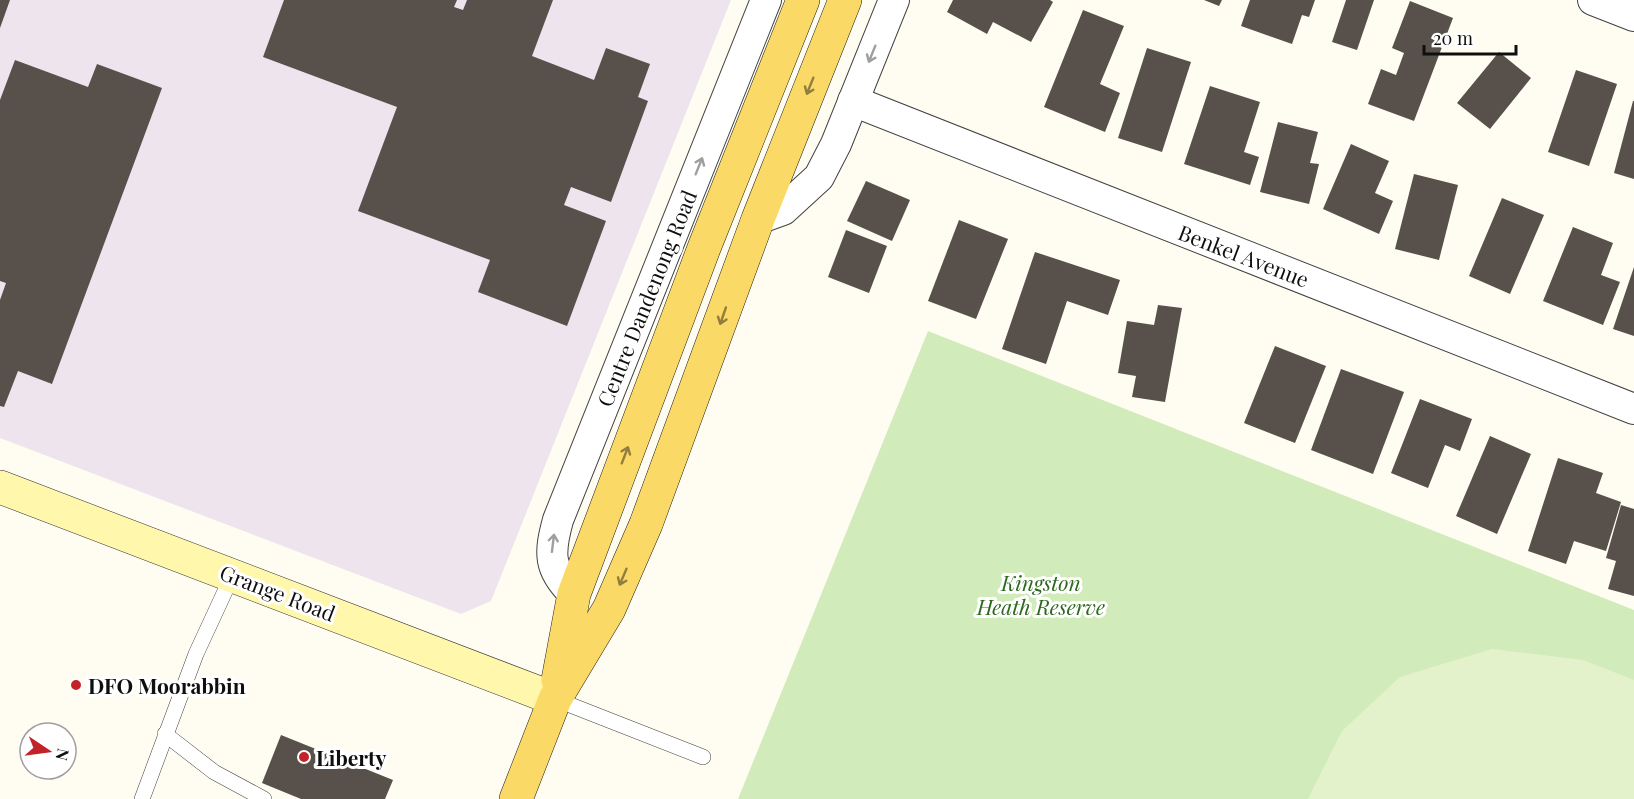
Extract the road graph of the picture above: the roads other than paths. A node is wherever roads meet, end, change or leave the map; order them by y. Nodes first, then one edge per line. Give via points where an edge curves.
1 (765, 0) edge
2 (803, 0) edge
3 (809, 0) edge
4 (894, 0) edge
5 (1593, 0) edge
6 (842, 6) edge
7 (1634, 16) edge
8 (853, 101) junction
9 (758, 219) junction
10 (1634, 409) edge
11 (0, 487) edge
12 (233, 574) junction
13 (574, 594) junction
14 (555, 699) junction
15 (165, 734) junction
16 (703, 757) dead end
17 (142, 799) edge
18 (264, 799) edge
19 (516, 799) edge

13 -> 1 street, Centre Dandenong Road via 558,580 553,564 551,546 558,519
13 -> 2 main road, Centre Dandenong Road via 704,248
3 - 6 street
4 -> 8 street
5 - 7 street
6 -> 9 main road, Centre Dandenong Road
8 - 9 street via 819,177 783,210
8 - 10 street, Benkel Avenue
9 -> 14 main road, Centre Dandenong Road via 646,524 609,609
11 - 12 main road, Grange Road
12 - 14 main road, Grange Road
12 - 15 lane
13 - 14 main road, Centre Dandenong Road
14 - 16 lane
14 - 19 main road, Centre Dandenong Road
15 - 17 lane
15 - 18 lane via 214,772

